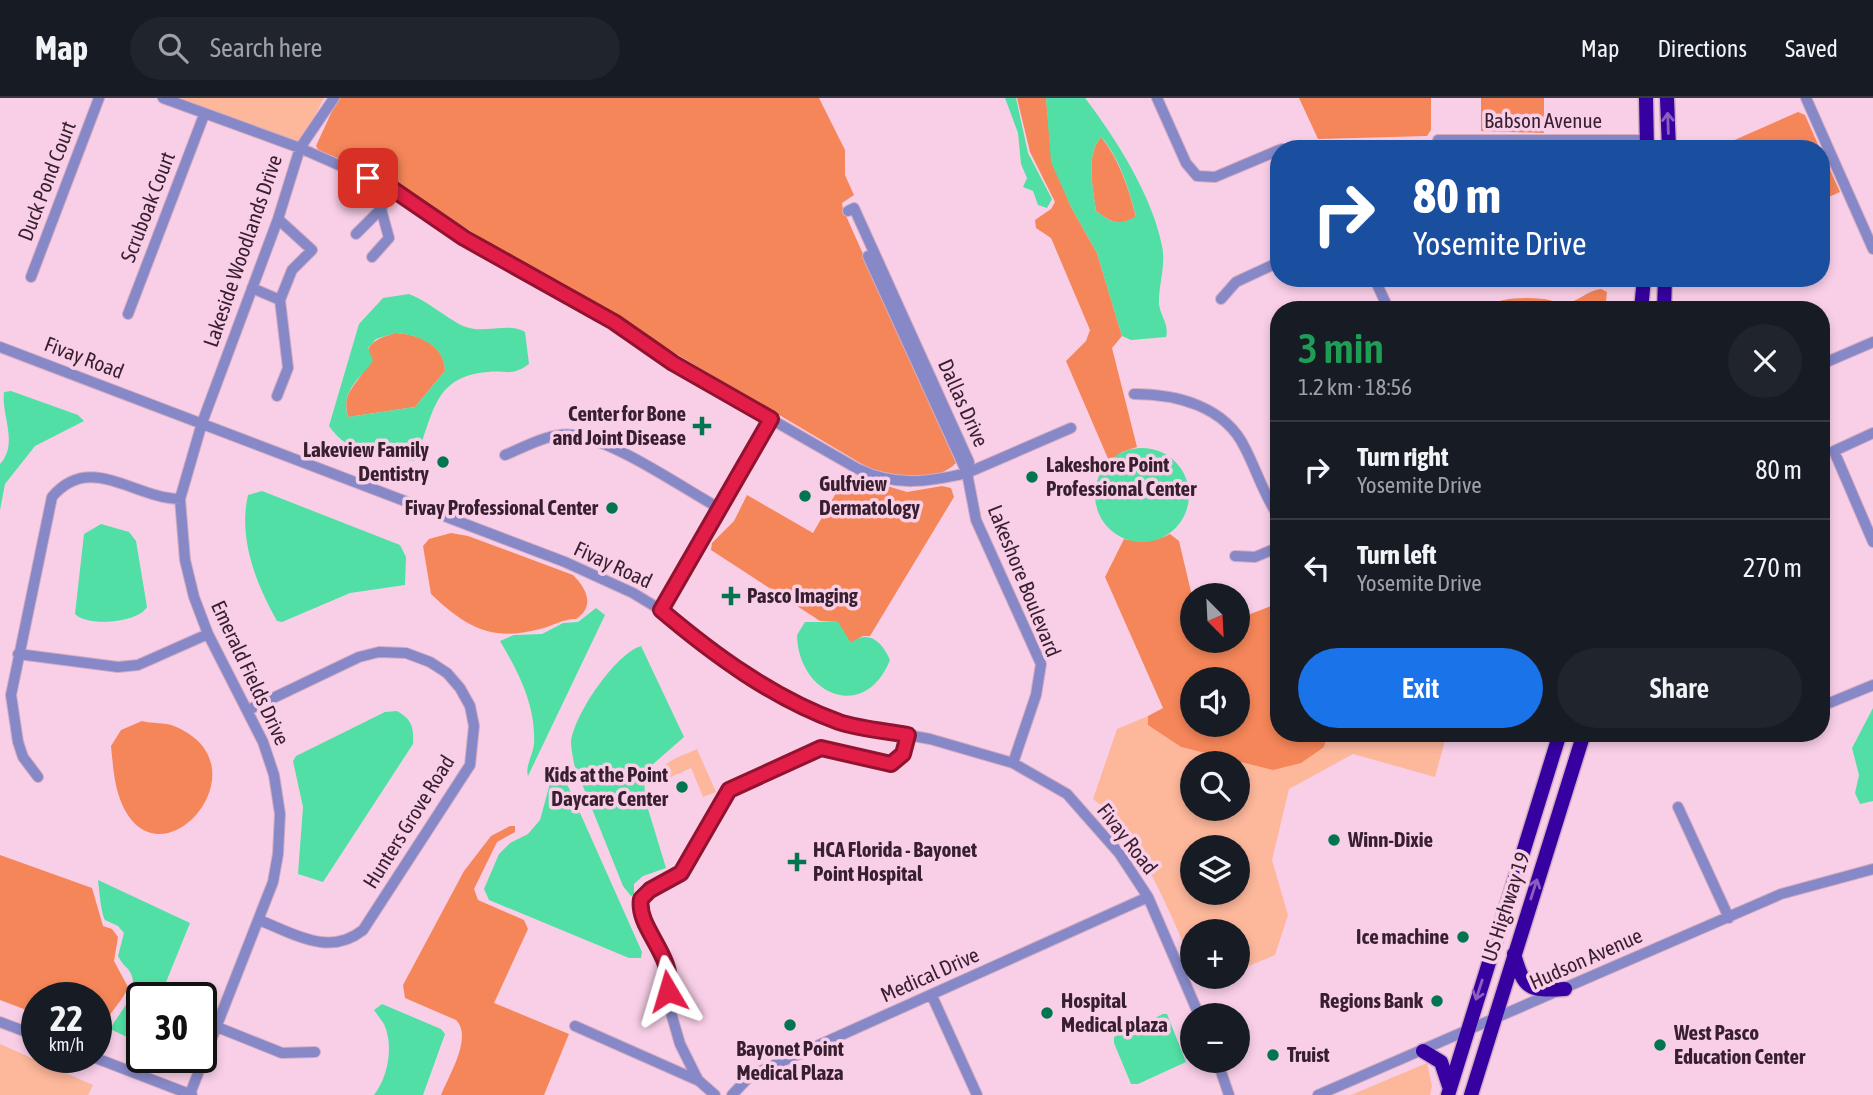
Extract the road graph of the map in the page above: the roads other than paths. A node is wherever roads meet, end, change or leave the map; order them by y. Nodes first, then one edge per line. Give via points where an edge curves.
1 (99, 98) edge
2 (163, 98) edge
3 (334, 98) edge
4 (1157, 98) edge
5 (1646, 98) edge
6 (1667, 98) edge
7 (1806, 98) edge
8 (204, 115) junction
9 (1649, 140) edge
10 (1669, 140) edge
11 (1825, 140) edge
12 (300, 148) junction
13 (1830, 152) edge
14 (1270, 154) edge
15 (391, 188) junction
16 (381, 209) junction
17 (278, 219) junction
18 (356, 234) dead end
19 (1873, 249) edge
20 (372, 257) dead end
21 (1270, 265) edge
22 (31, 277) dead end
23 (252, 288) junction
24 (1221, 299) dead end
25 (280, 300) junction
26 (128, 314) dead end
27 (1873, 342) edge
28 (0, 347) edge
29 (1830, 361) edge
30 (1134, 394) dead end
31 (277, 396) dead end
32 (771, 419) junction
33 (202, 423) junction
34 (1072, 428) dead end
35 (1873, 433) edge
36 (505, 455) dead end
37 (967, 473) junction
38 (1270, 498) edge
39 (180, 499) junction
40 (719, 509) junction
41 (1873, 542) edge
42 (1270, 550) edge
43 (1235, 556) dead end
44 (661, 610) junction
45 (208, 634) junction
46 (18, 654) junction
47 (1873, 685) edge
48 (1830, 703) edge
49 (248, 710) junction
50 (908, 735) junction
51 (1557, 742) edge
52 (1581, 742) edge
53 (1013, 763) junction
54 (38, 777) dead end
55 (1678, 807) dead end
56 (1873, 869) edge
57 (1148, 897) junction
58 (1729, 918) junction
59 (259, 920) junction
60 (1514, 954) junction
61 (1564, 989) junction
62 (932, 996) junction
63 (1194, 1003) edge
64 (0, 1021) edge
65 (1492, 1021) junction
66 (575, 1026) dead end
67 (217, 1027) joint
68 (21, 1030) edge
69 (1466, 1032) junction
70 (680, 1044) junction
71 (1423, 1051) junction
72 (315, 1052) dead end
73 (661, 1062) junction
74 (112, 1064) edge
75 (199, 1073) edge
76 (1221, 1073) edge
77 (698, 1080) junction
78 (1449, 1092) edge
79 (191, 1095) edge
80 (716, 1095) edge
81 (732, 1095) edge
82 (977, 1095) edge
83 (1229, 1095) edge
84 (1318, 1095) edge
85 (1471, 1095) edge

1 - 22 street, Duck Pond Court
2 - 8 street
3 - 12 street, Lakeside Woodlands Drive
4 - 14 street via 1186,163 1197,176 1215,177
5 - 9 highway
10 -> 6 highway
7 - 11 street
8 - 12 street
8 - 26 street, Scruboak Court
12 - 15 street
12 - 17 street, Lakeside Woodlands Drive
13 - 19 street
15 - 16 street
15 - 32 street via 464,238 614,322 673,363
16 - 18 street
16 - 20 street via 389,238
17 - 23 street, Lakeside Woodlands Drive
17 - 25 street via 312,250 292,270
21 - 24 street via 1236,282
23 - 25 street
23 - 33 street, Lakeside Woodlands Drive
25 - 31 street via 288,368
27 - 29 street
28 - 33 street, Fivay Road
30 - 38 street via 1163,394 1224,420 1244,445
32 - 37 street via 874,477 916,483
32 - 40 street
33 - 39 street, Emerald Fields Drive
33 - 44 street, Fivay Road via 565,562
34 - 37 street
35 - 41 street via 1834,451
36 - 40 street via 554,436 572,435 598,442
37 - 37 street, Dallas Drive via 969,462 854,208 848,211
37 - 53 street, Lakeshore Boulevard via 976,520 1041,664 1036,695
39 - 45 street, Emerald Fields Drive via 185,561
39 - 46 street via 160,498 90,475 61,486 46,513
40 - 44 street
42 - 43 street
44 - 50 street, Fivay Road via 786,699 841,723
45 - 46 street via 138,665 118,667
45 - 49 street, Emerald Fields Drive
46 - 54 street via 11,695 13,718 23,757
47 - 48 street
49 - 59 street, Emerald Fields Drive via 267,753 280,814 276,868
49 - 59 street, Hunters Grove Road via 359,657 406,653 447,673 470,706 474,726 470,765 363,930 336,945 320,944
50 - 53 street, Fivay Road
50 - 70 street via 903,754 891,764 821,748 729,790 681,873 645,893 640,904 668,970 667,999
51 -> 69 highway, US Highway 19
60 -> 52 highway, US Highway 19
53 - 57 street, Fivay Road via 1067,794 1119,853
55 - 58 street
56 - 58 street, Hudson Avenue via 1782,894
57 - 62 street, Medical Drive
57 - 63 street, Fivay Road
58 - 61 street, Hudson Avenue
59 - 67 street, Emerald Fields Drive
60 - 61 highway via 1529,987
60 - 65 highway, US Highway 19
61 - 65 street, Hudson Avenue
62 - 81 street, Medical Drive via 750,1076
62 - 82 street
64 - 68 street
65 - 69 street, Hudson Avenue
65 - 85 highway, US Highway 19
66 - 73 street
67 - 72 street via 282,1053
69 - 71 street, Hudson Avenue
69 - 78 highway, US Highway 19
70 - 73 street via 675,1056
70 - 77 street
71 - 78 highway via 1441,1062
71 - 84 street, Hudson Avenue
73 - 77 street
74 - 79 street
75 - 79 street, Emerald Fields Drive
76 - 83 street
77 - 80 street

